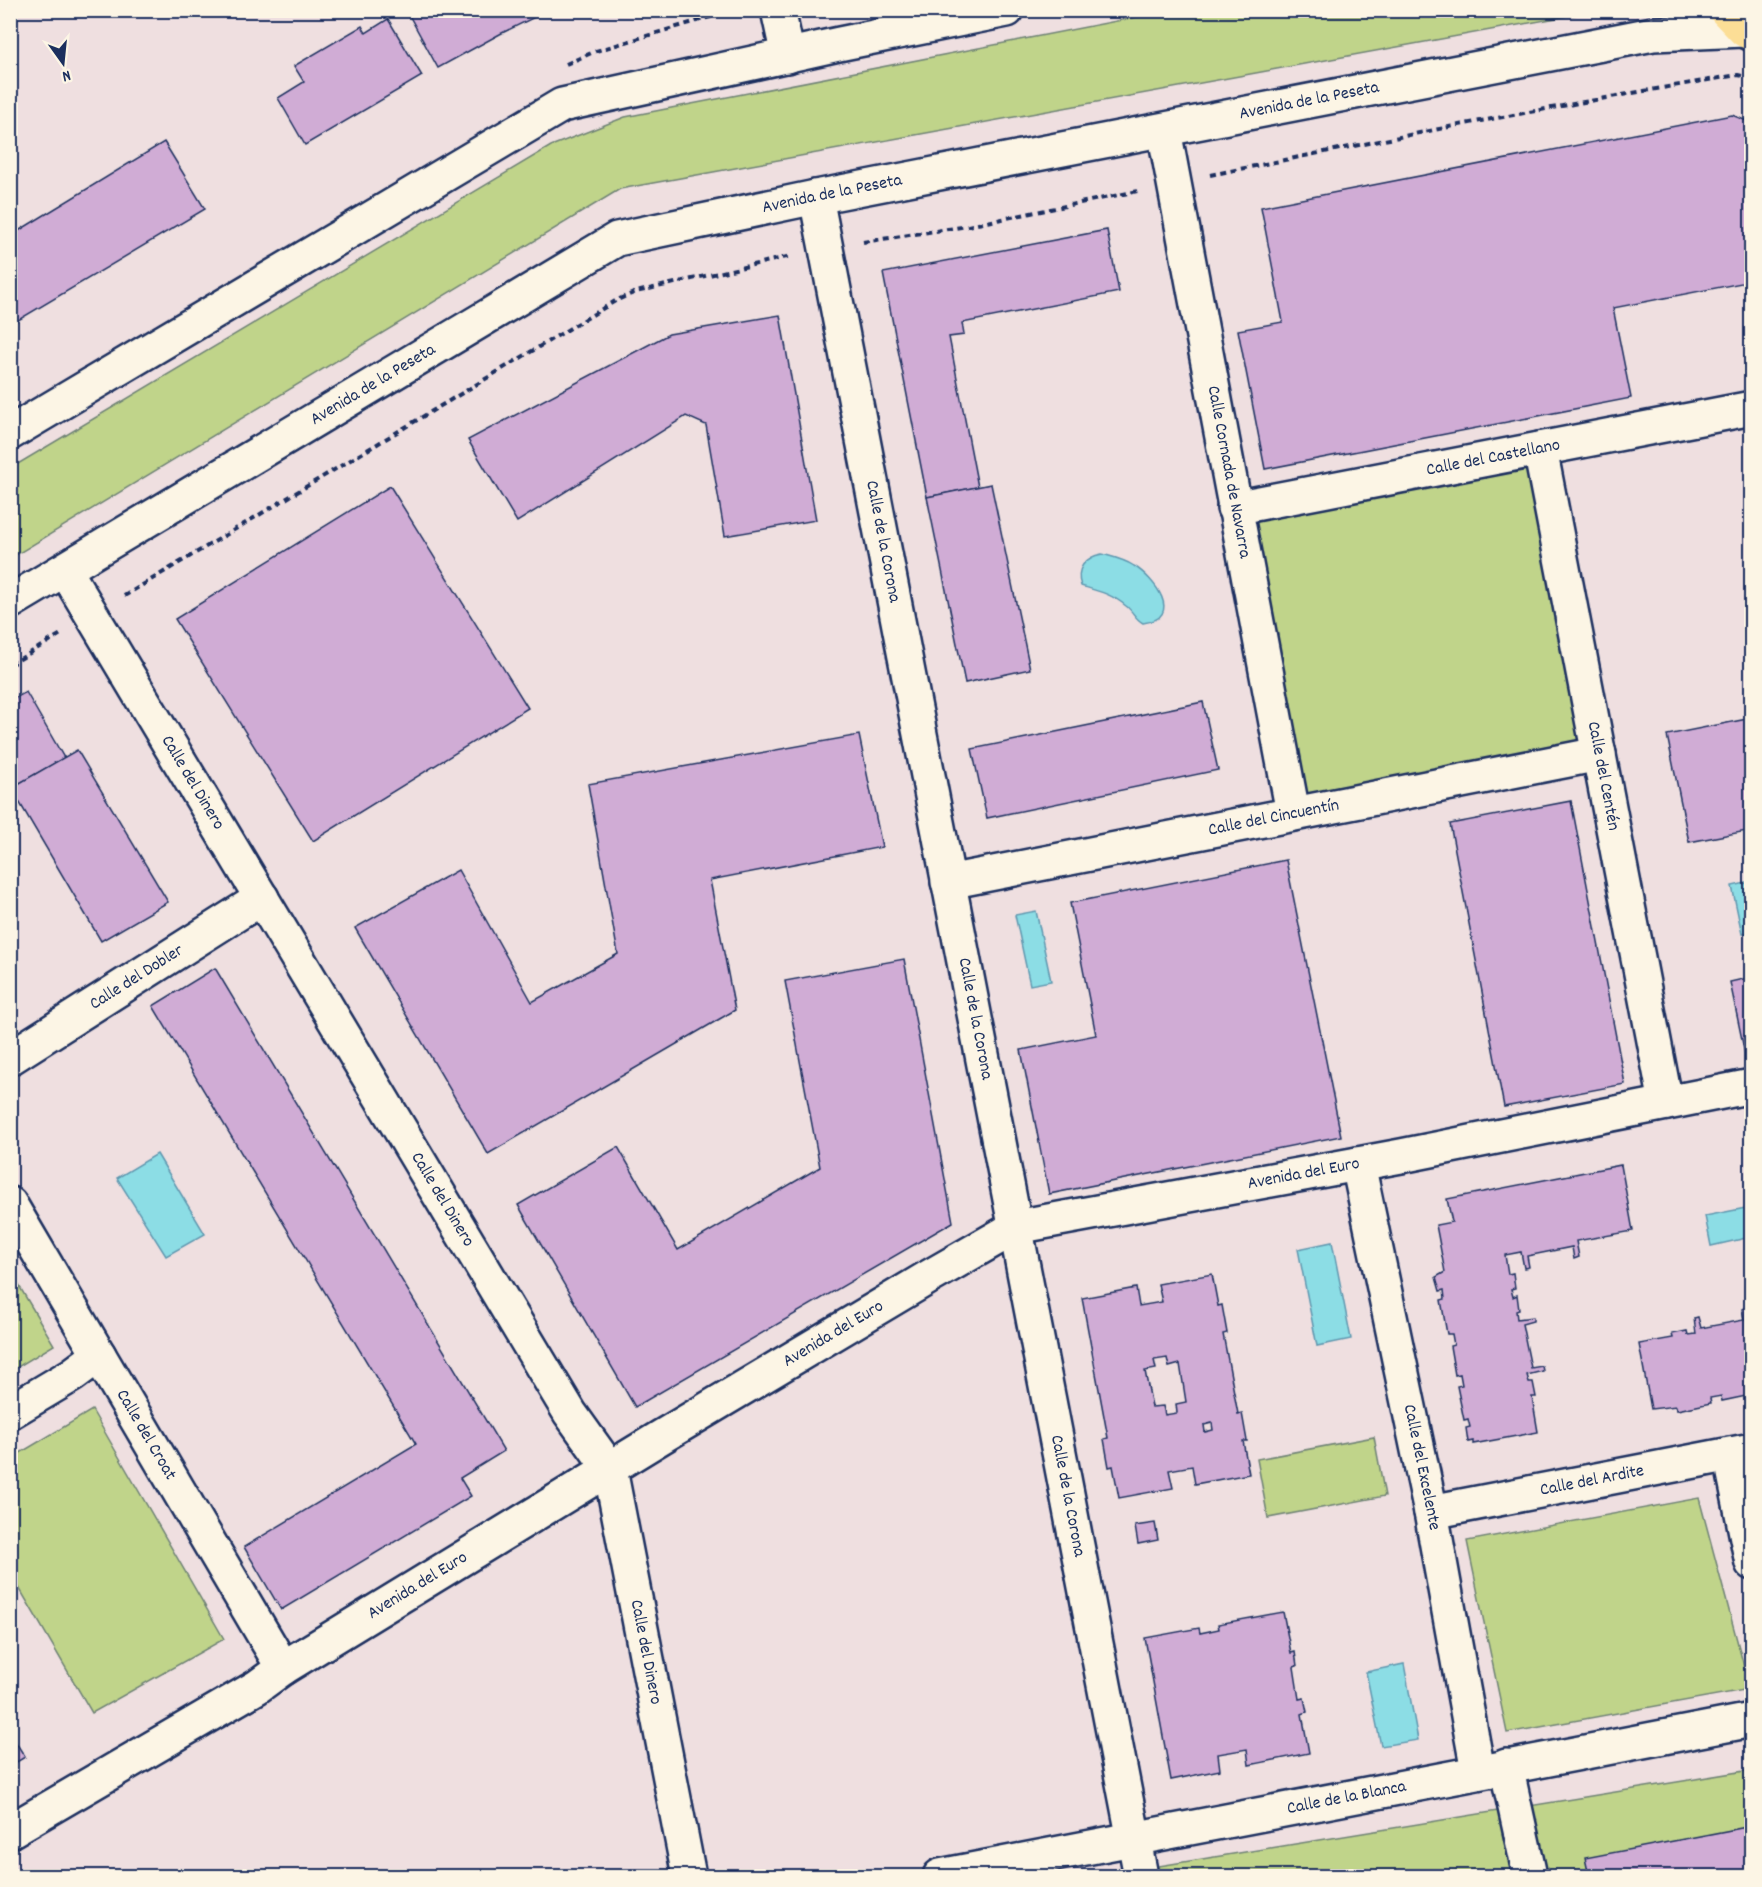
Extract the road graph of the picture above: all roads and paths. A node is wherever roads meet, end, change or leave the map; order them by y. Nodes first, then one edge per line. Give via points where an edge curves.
1 (778, 10) edge
2 (1007, 10) edge
3 (1740, 25) edge
4 (788, 56) junction
5 (1752, 78) edge
6 (1164, 130) junction
7 (1205, 176) dead end
8 (1147, 189) dead end
9 (816, 197) junction
10 (855, 243) dead end
11 (793, 255) dead end
12 (1752, 408) edge
13 (10, 433) edge
14 (1540, 449) junction
15 (1234, 508) junction
16 (64, 570) junction
17 (117, 601) dead end
18 (10, 602) edge
19 (68, 631) dead end
20 (10, 665) edge
21 (1599, 754) junction
22 (1293, 813) junction
23 (948, 882) junction
24 (262, 898) junction
25 (10, 1058) edge
26 (1752, 1086) edge
27 (1666, 1103) junction
28 (1358, 1164) junction
29 (10, 1204) edge
30 (1016, 1227) junction
31 (99, 1355) junction
32 (10, 1412) edge
33 (1741, 1452) edge
34 (610, 1469) junction
35 (1431, 1512) junction
36 (1752, 1563) edge
37 (283, 1668) junction
38 (1752, 1720) edge
39 (1492, 1769) junction
40 (10, 1831) edge
41 (1134, 1839) junction
42 (689, 1876) edge
43 (940, 1876) edge
44 (1141, 1876) edge
45 (1530, 1876) edge

1 - 4 street
2 - 4 street
3 - 6 street, Avenida de la Peseta via 1653,34
4 - 13 street via 562,105
5 - 7 path via 1738,75 1644,91
6 - 9 street, Avenida de la Peseta
6 - 15 street, Calle Cornada de Navarra
8 - 10 path via 968,226
9 - 16 street, Avenida de la Peseta via 617,239
9 - 23 street, Calle de la Corona
11 - 17 path via 636,292 617,300
12 - 14 street, Calle del Castellano
14 - 15 street, Calle del Castellano
14 - 21 street, Calle del Centén
15 - 22 street, Calle Cornada de Navarra
16 - 18 street, Avenida de la Peseta
16 - 24 street, Calle del Dinero
19 - 20 path
21 - 22 street, Calle del Cincuentín
21 - 27 street, Calle del Centén
22 - 23 street, Calle del Cincuentín
23 - 30 street, Calle de la Corona
24 - 25 street, Calle del Dobler
24 - 34 street, Calle del Dinero via 570,1413
26 - 27 street, Avenida del Euro
27 - 28 street, Avenida del Euro
28 - 30 street, Avenida del Euro
28 - 35 street, Calle del Excelente
29 - 31 street, Calle del Croat
30 - 34 street, Avenida del Euro
30 - 41 street, Calle de la Corona
31 - 32 street
31 - 37 street, Calle del Croat
33 - 35 street, Calle del Ardite
33 - 36 street
34 - 37 street, Avenida del Euro
34 - 42 street, Calle del Dinero
35 - 39 street, Calle del Excelente
37 - 40 street, Avenida del Euro
38 - 39 street, Calle de la Blanca
39 - 41 street, Calle de la Blanca
39 - 45 street, Calle del Excelente
41 - 43 street, Calle de la Blanca
41 - 44 street, Calle de la Corona

